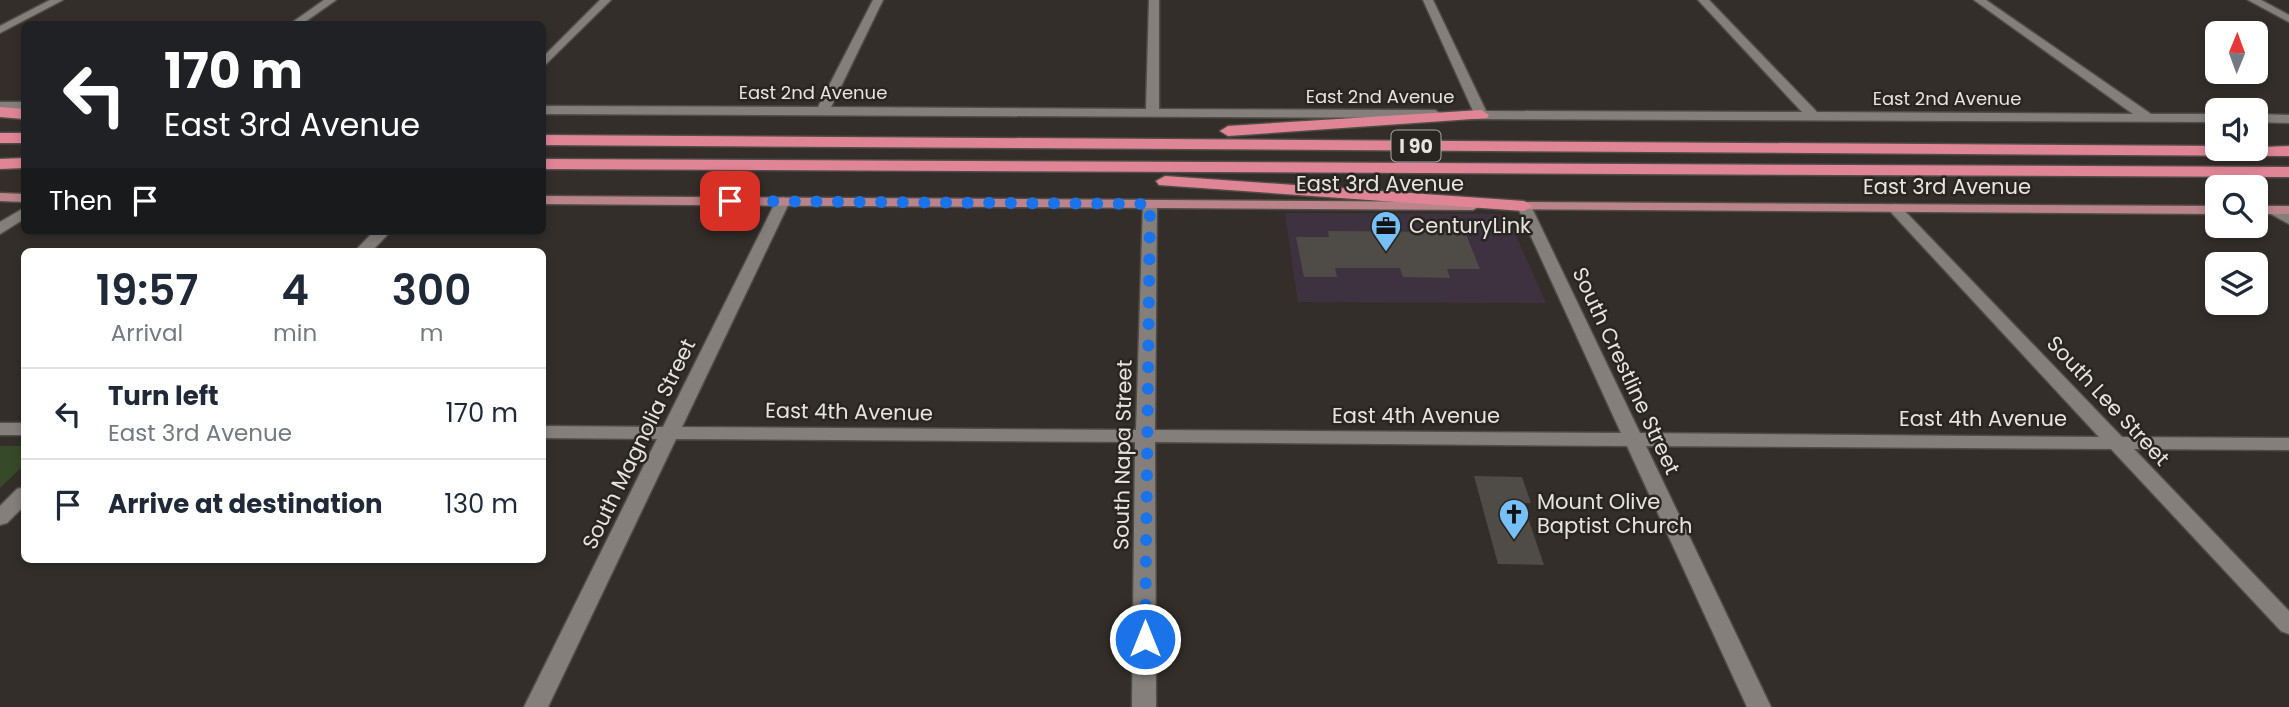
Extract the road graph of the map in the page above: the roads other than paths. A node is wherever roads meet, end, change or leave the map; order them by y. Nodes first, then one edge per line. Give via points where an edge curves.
1 (58, 0) edge
2 (331, 0) edge
3 (606, 0) edge
4 (878, 0) edge
5 (1153, 0) edge
6 (1428, 0) edge
7 (1703, 0) edge
8 (1979, 0) edge
9 (2253, 0) edge
10 (2289, 19) edge
11 (300, 21) edge
12 (0, 30) edge
13 (546, 61) edge
14 (0, 106) edge
15 (21, 106) edge
16 (546, 110) edge
17 (823, 111) junction
18 (0, 112) edge
19 (1152, 113) junction
20 (21, 114) edge
21 (1481, 115) junction
22 (1813, 116) junction
23 (2148, 118) junction
24 (2205, 118) edge
25 (2268, 118) edge
26 (2289, 119) edge
27 (0, 138) edge
28 (21, 138) edge
29 (546, 140) edge
30 (1012, 144) junction
31 (2289, 151) edge
32 (0, 163) edge
33 (21, 163) edge
34 (546, 164) edge
35 (978, 167) junction
36 (2289, 172) edge
37 (0, 197) edge
38 (21, 198) edge
39 (546, 200) edge
40 (783, 201) junction
41 (1150, 204) junction
42 (1524, 206) junction
43 (1895, 208) junction
44 (2205, 210) edge
45 (2282, 210) edge
46 (21, 214) edge
47 (2289, 220) edge
48 (0, 229) edge
49 (379, 235) edge
50 (366, 248) edge
51 (0, 429) edge
52 (21, 429) edge
53 (546, 432) edge
54 (670, 433) junction
55 (1145, 438) junction
56 (1632, 440) junction
57 (2116, 442) junction
58 (2289, 444) edge
59 (21, 497) edge
60 (0, 518) edge
61 (2289, 625) edge
62 (536, 707) edge
63 (1144, 707) edge
64 (1759, 707) edge

1 - 12 street
2 - 11 street
3 - 13 street
4 - 17 street
5 - 19 street
6 - 21 street
7 - 22 street
8 - 23 street
9 - 10 street
14 - 15 street
16 - 17 street, East 2nd Avenue
17 - 19 street, East 2nd Avenue
18 - 20 highway
19 - 21 street, East 2nd Avenue
21 - 22 street, East 2nd Avenue
21 - 30 highway via 1244,131 1097,135
22 - 23 street, East 2nd Avenue
23 - 24 street, East 2nd Avenue
25 - 26 street
27 - 28 highway
29 - 30 highway, I 90
30 - 31 highway, I 90
32 - 33 highway
34 - 35 highway, I 90
35 - 36 highway, I 90
35 - 42 highway
37 - 38 main road
39 - 40 main road, East 3rd Avenue
40 - 41 main road, East 3rd Avenue
40 - 54 street, South Magnolia Street
41 - 42 main road, East 3rd Avenue
41 - 55 street, South Napa Street
42 - 43 main road, East 3rd Avenue
42 - 56 street, South Crestline Street
43 - 44 main road, East 3rd Avenue
43 - 57 street, South Lee Street
45 - 47 street
46 - 48 street
49 - 50 street
51 - 52 street
53 - 54 street, East 4th Avenue
54 - 55 street, East 4th Avenue
54 - 62 street, South Magnolia Street
55 - 56 street, East 4th Avenue
55 - 63 street, South Napa Street
56 - 57 street, East 4th Avenue
56 - 64 street, South Crestline Street
57 - 58 street, East 4th Avenue
57 - 61 street, South Lee Street
59 - 60 street

